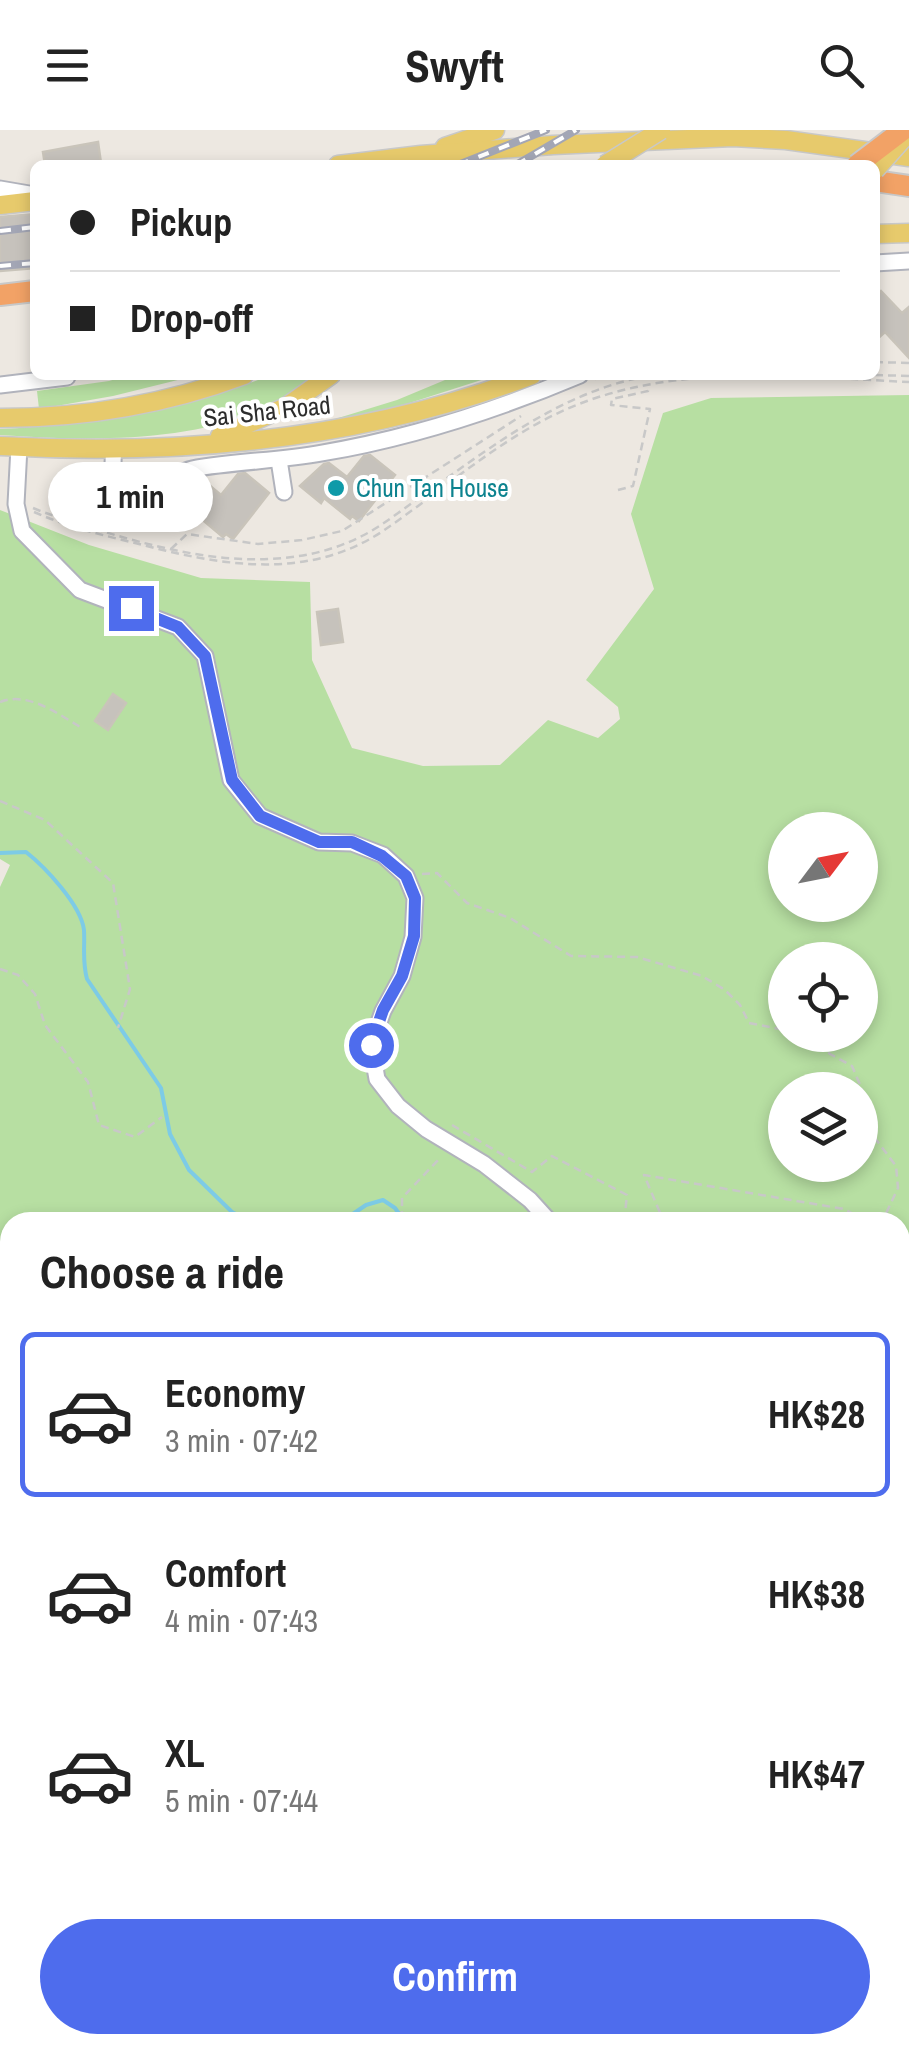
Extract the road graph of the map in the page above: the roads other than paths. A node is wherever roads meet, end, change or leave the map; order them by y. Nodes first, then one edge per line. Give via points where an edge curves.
1 (495, 130) edge
2 (660, 130) edge
3 (906, 131) edge
4 (601, 143) junction
5 (421, 154) junction
6 (909, 157) edge
7 (376, 160) edge
8 (614, 160) edge
9 (864, 160) edge
10 (880, 164) edge
11 (880, 182) edge
12 (909, 186) edge
13 (0, 188) edge
14 (30, 197) edge
15 (30, 199) edge
16 (0, 205) edge
17 (909, 233) edge
18 (880, 234) edge
19 (909, 261) edge
20 (880, 262) edge
21 (30, 292) edge
22 (0, 295) edge
23 (47, 380) edge
24 (228, 380) edge
25 (323, 380) edge
26 (518, 380) edge
27 (578, 380) edge
28 (0, 385) edge
29 (0, 418) edge
30 (191, 445) junction
31 (9, 446) edge
32 (114, 450) junction
33 (279, 460) junction
34 (284, 492) dead end
35 (541, 1212) edge

1 - 5 main road
2 - 4 lane
2 - 8 main road, bridge
3 - 9 highway, bridge
3 - 10 main road, bridge
4 - 5 main road
4 - 6 main road via 733,137
5 - 7 main road
11 - 12 highway
13 - 14 lane
15 - 16 main road
17 - 18 main road
19 - 20 lane
21 - 22 highway
23 - 28 lane
24 - 29 main road, Sai Sha Road via 98,412
25 - 30 main road via 266,418
26 - 30 main road, Sai Sha Road via 366,424
27 - 33 lane via 425,430
30 - 32 main road, Sai Sha Road
31 - 32 main road, Sai Sha Road
31 - 35 lane via 22,531 80,590 178,627 205,656 232,780 260,816 319,842 352,842 406,876 415,898 414,936 371,1045 377,1078 398,1106
32 - 33 lane via 115,481 137,496 160,492 191,469
33 - 34 lane

